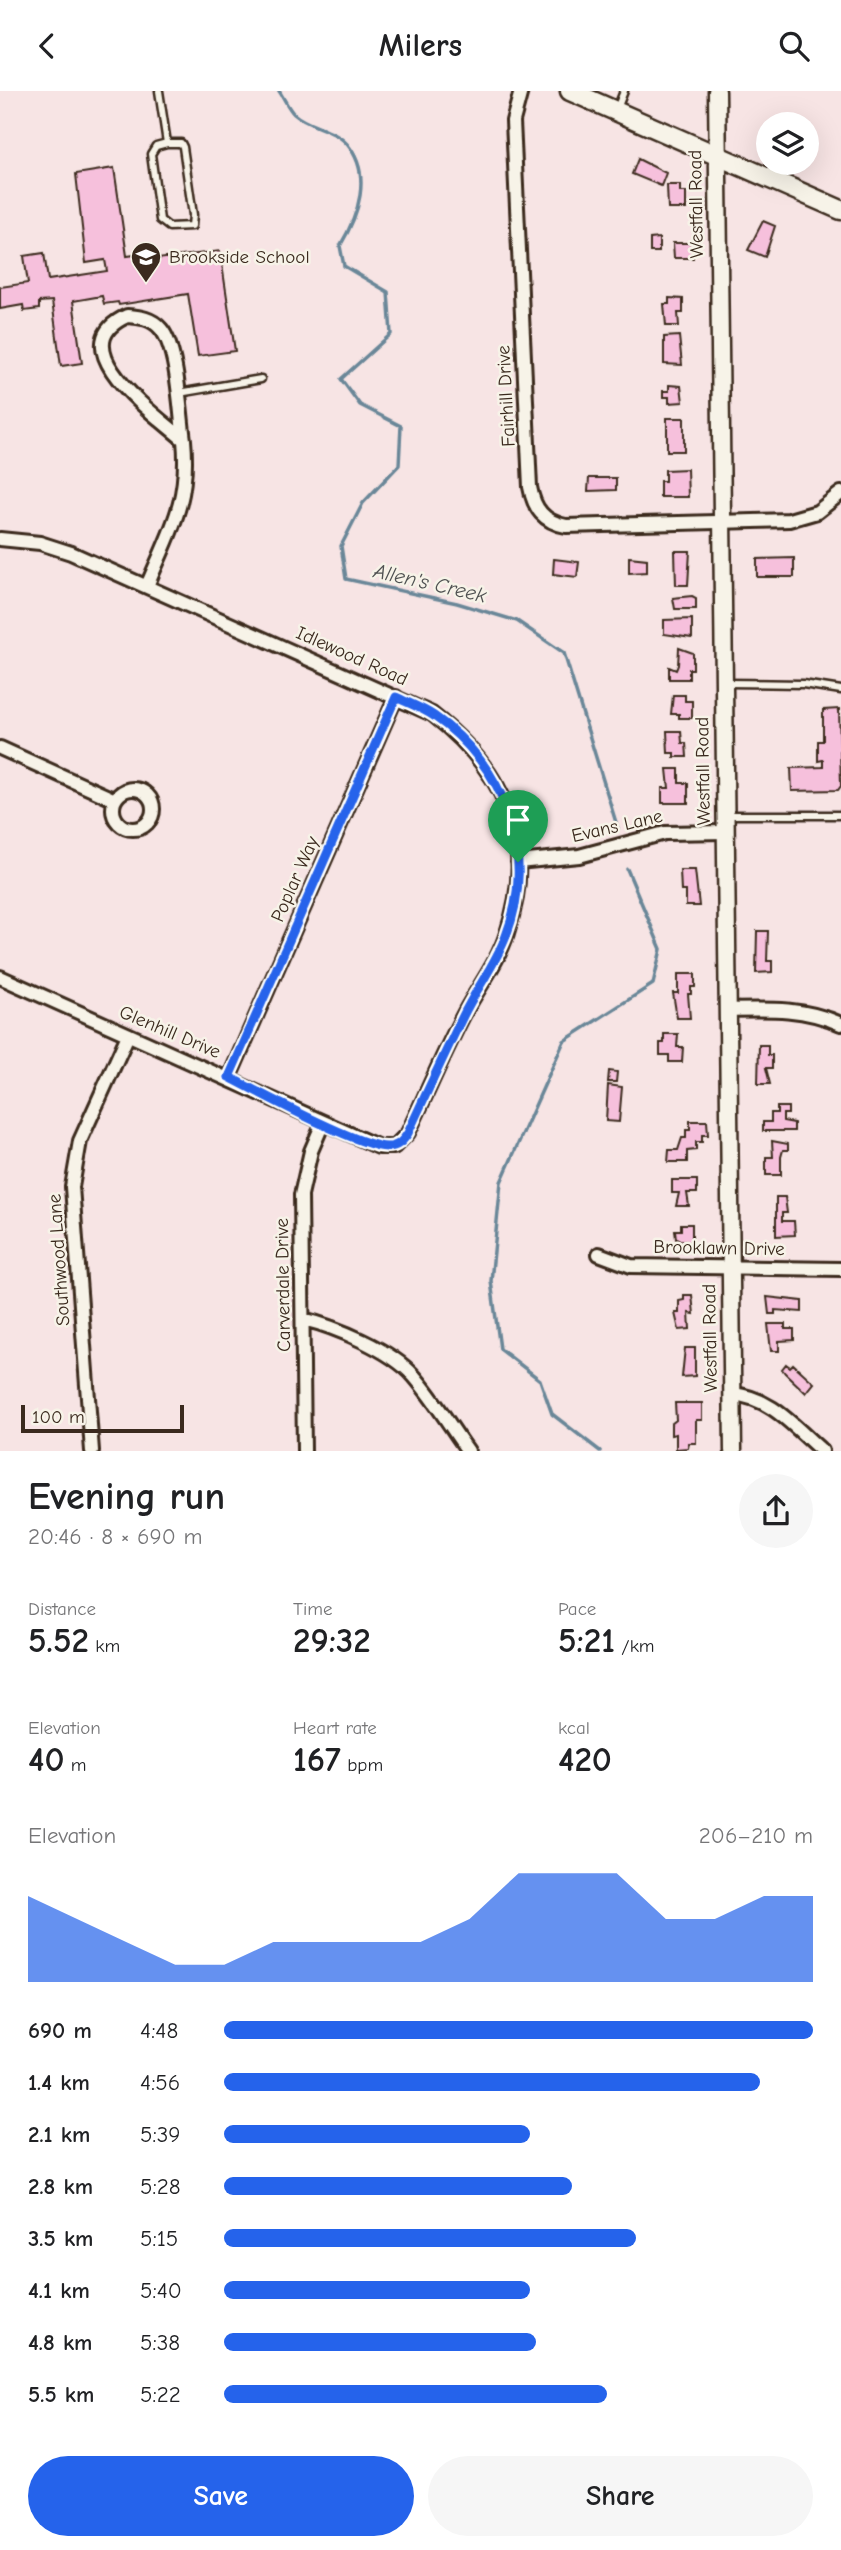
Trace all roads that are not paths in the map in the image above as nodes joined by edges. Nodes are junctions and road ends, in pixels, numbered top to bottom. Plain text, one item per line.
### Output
1 (159, 91) edge
2 (521, 91) edge
3 (570, 91) edge
4 (624, 91) edge
5 (717, 91) edge
6 (616, 111) junction
7 (167, 143) junction
8 (717, 155) junction
9 (841, 210) edge
10 (261, 379) dead end
11 (177, 393) junction
12 (184, 440) junction
13 (839, 500) edge
14 (722, 523) junction
15 (0, 539) edge
16 (147, 586) junction
17 (723, 683) junction
18 (841, 690) edge
19 (396, 697) junction
20 (0, 748) edge
21 (115, 800) dead end
22 (725, 815) junction
23 (841, 815) edge
24 (725, 832) junction
25 (518, 862) junction
26 (0, 978) edge
27 (727, 1010) junction
28 (841, 1024) edge
29 (128, 1035) junction
30 (229, 1077) junction
31 (323, 1123) junction
32 (402, 1142) joint
33 (599, 1254) dead end
34 (730, 1266) junction
35 (841, 1269) edge
36 (303, 1318) junction
37 (732, 1394) junction
38 (92, 1451) edge
39 (304, 1451) edge
40 (468, 1451) edge
41 (733, 1451) edge
42 (822, 1451) edge

1 - 7 lane
2 - 14 street, Fairhill Drive
3 - 6 main road
4 - 6 lane
5 - 8 street, Westfall Road
6 - 8 main road
7 - 7 lane
8 - 9 main road
8 - 14 street, Westfall Road
10 - 11 lane
11 - 12 street
11 - 12 street
12 - 16 street
13 - 14 street, Fairhill Drive
14 - 17 street, Westfall Road
15 - 16 street, Idlewood Road
16 - 19 street, Idlewood Road
17 - 18 lane
17 - 22 street, Westfall Road
19 - 25 street, Idlewood Road
19 - 30 street, Poplar Way
20 - 21 street
22 - 23 lane
22 - 24 street, Westfall Road
24 - 25 street, Evans Lane
24 - 27 street, Westfall Road
25 - 32 street, Idlewood Road
26 - 29 street, Glenhill Drive
27 - 28 street
27 - 34 street, Westfall Road
29 - 30 street, Glenhill Drive
29 - 38 street, Southwood Lane
30 - 31 street, Glenhill Drive
31 - 32 street, Glenhill Drive
31 - 36 street, Carverdale Drive
33 - 34 street, Brooklawn Drive
34 - 35 street, Brooklawn Drive
34 - 37 street, Westfall Road
36 - 39 street, Carverdale Drive
36 - 40 street
37 - 41 street, Westfall Road
37 - 42 street

